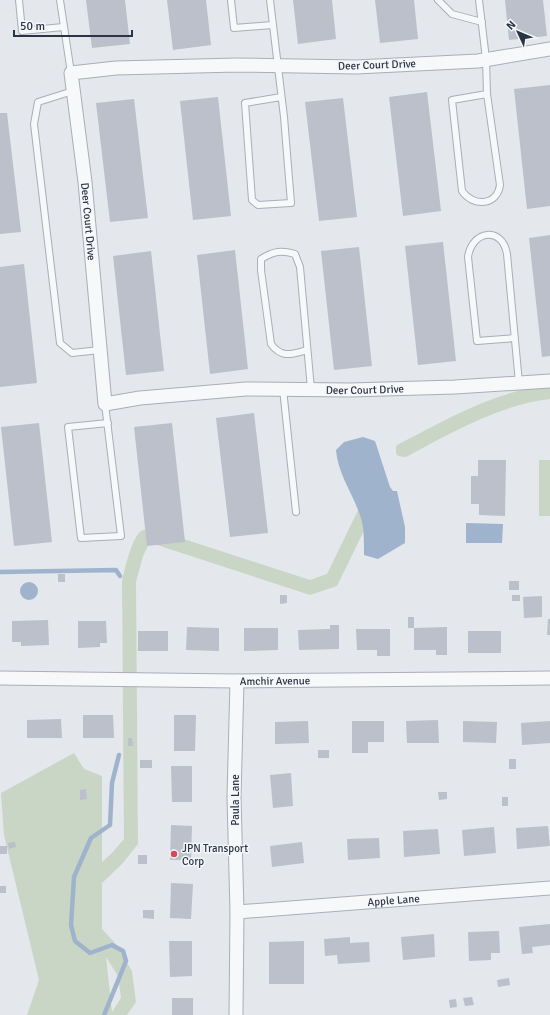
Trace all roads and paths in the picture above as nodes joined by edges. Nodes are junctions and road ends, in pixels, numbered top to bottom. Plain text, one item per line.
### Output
1 (19, 0) edge
2 (60, 0) edge
3 (231, 0) edge
4 (270, 0) edge
5 (438, 0) edge
6 (479, 0) edge
7 (482, 22) junction
8 (272, 25) junction
9 (63, 27) junction
10 (550, 49) edge
11 (486, 59) junction
12 (277, 66) junction
13 (71, 73) junction
14 (73, 91) junction
15 (487, 94) junction
16 (281, 97) junction
17 (515, 338) junction
18 (100, 350) junction
19 (307, 350) junction
20 (550, 381) edge
21 (519, 383) junction
22 (283, 389) junction
23 (310, 389) junction
24 (105, 404) junction
25 (108, 424) junction
26 (296, 512) dead end
27 (0, 678) edge
28 (550, 678) edge
29 (237, 681) junction
30 (550, 888) edge
31 (237, 912) junction
32 (236, 1015) edge

1 - 9 lane
2 - 9 lane
3 - 8 lane
4 - 8 lane
5 - 7 lane
6 - 7 lane
7 - 11 lane
8 - 12 lane
9 - 13 lane
10 - 11 street, Deer Court Drive
11 - 12 street, Deer Court Drive
11 - 15 lane
12 - 13 street, Deer Court Drive
12 - 16 lane
13 - 14 street, Deer Court Drive
14 - 18 street, Deer Court Drive
14 - 18 lane
15 - 15 lane
16 - 16 lane
17 - 17 lane
17 - 21 lane
18 - 24 street, Deer Court Drive
19 - 19 lane
19 - 23 lane
20 - 21 street, Deer Court Drive
21 - 23 street, Deer Court Drive
22 - 23 street, Deer Court Drive
22 - 24 street, Deer Court Drive
22 - 26 lane
24 - 25 lane
25 - 25 lane
27 - 29 street, Amchir Avenue
28 - 29 street, Amchir Avenue
29 - 31 street, Paula Lane
30 - 31 street, Apple Lane
31 - 32 street, Paula Lane

